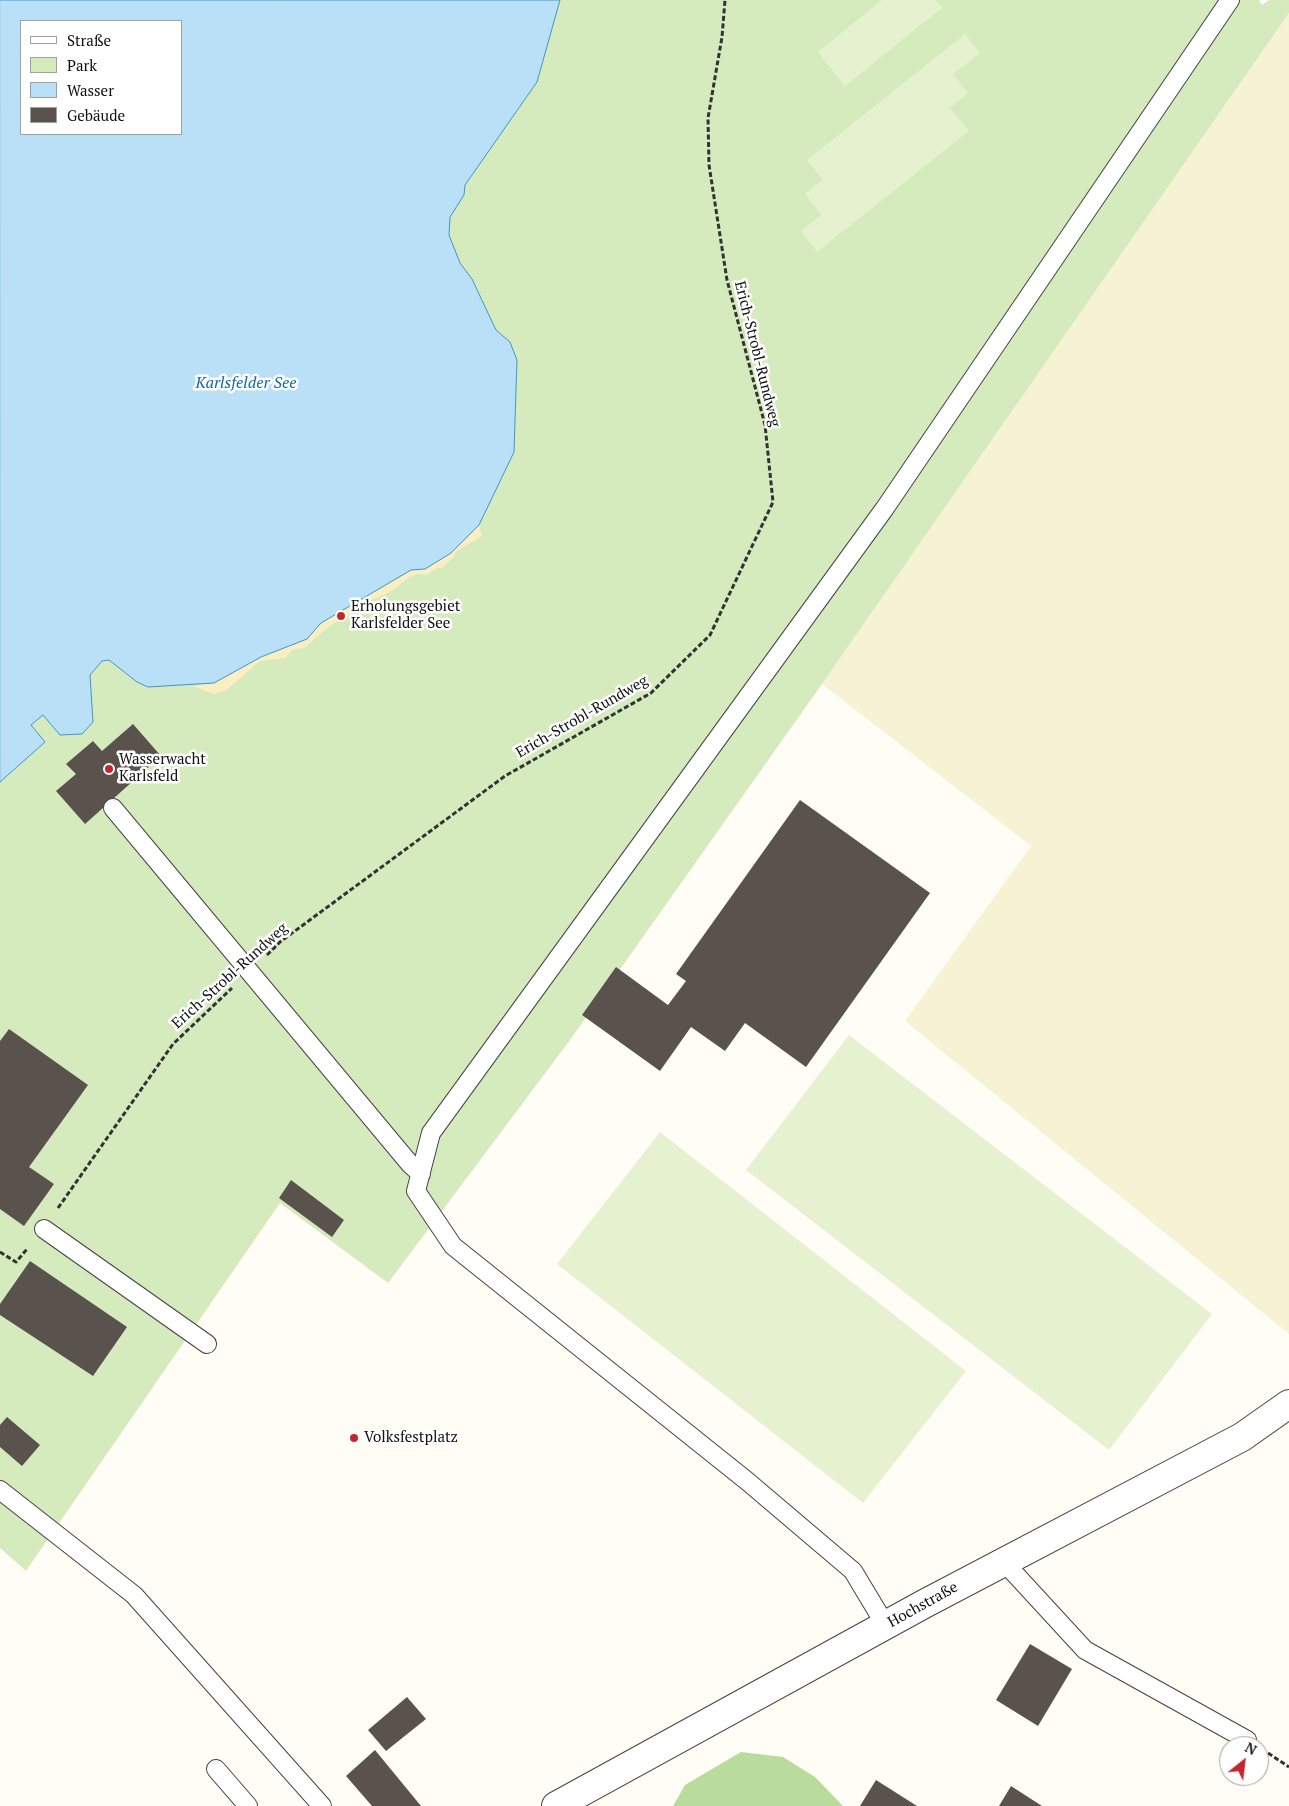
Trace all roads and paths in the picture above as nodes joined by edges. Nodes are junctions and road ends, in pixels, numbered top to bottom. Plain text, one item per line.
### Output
1 (725, 0) edge
2 (1230, 0) edge
3 (113, 808) dead end
4 (249, 972) junction
5 (420, 1174) junction
6 (44, 1228) junction
7 (0, 1252) edge
8 (207, 1344) dead end
9 (1289, 1404) edge
10 (0, 1490) edge
11 (1004, 1562) junction
12 (886, 1626) junction
13 (1241, 1736) edge
14 (1269, 1754) edge
15 (1289, 1767) edge
16 (216, 1769) dead end
17 (248, 1806) edge
18 (322, 1806) edge
19 (556, 1806) edge

1 - 4 path, Erich-Strobl-Rundweg
2 - 5 lane
3 - 4 lane
4 - 5 lane
4 - 6 path, Erich-Strobl-Rundweg
5 - 12 lane
6 - 7 path, Erich-Strobl-Rundweg
6 - 8 lane
9 - 11 street, Hochstraße
10 - 18 lane
11 - 12 street, Hochstraße
11 - 13 lane
12 - 19 street, Hochstraße
14 - 15 path
16 - 17 lane

